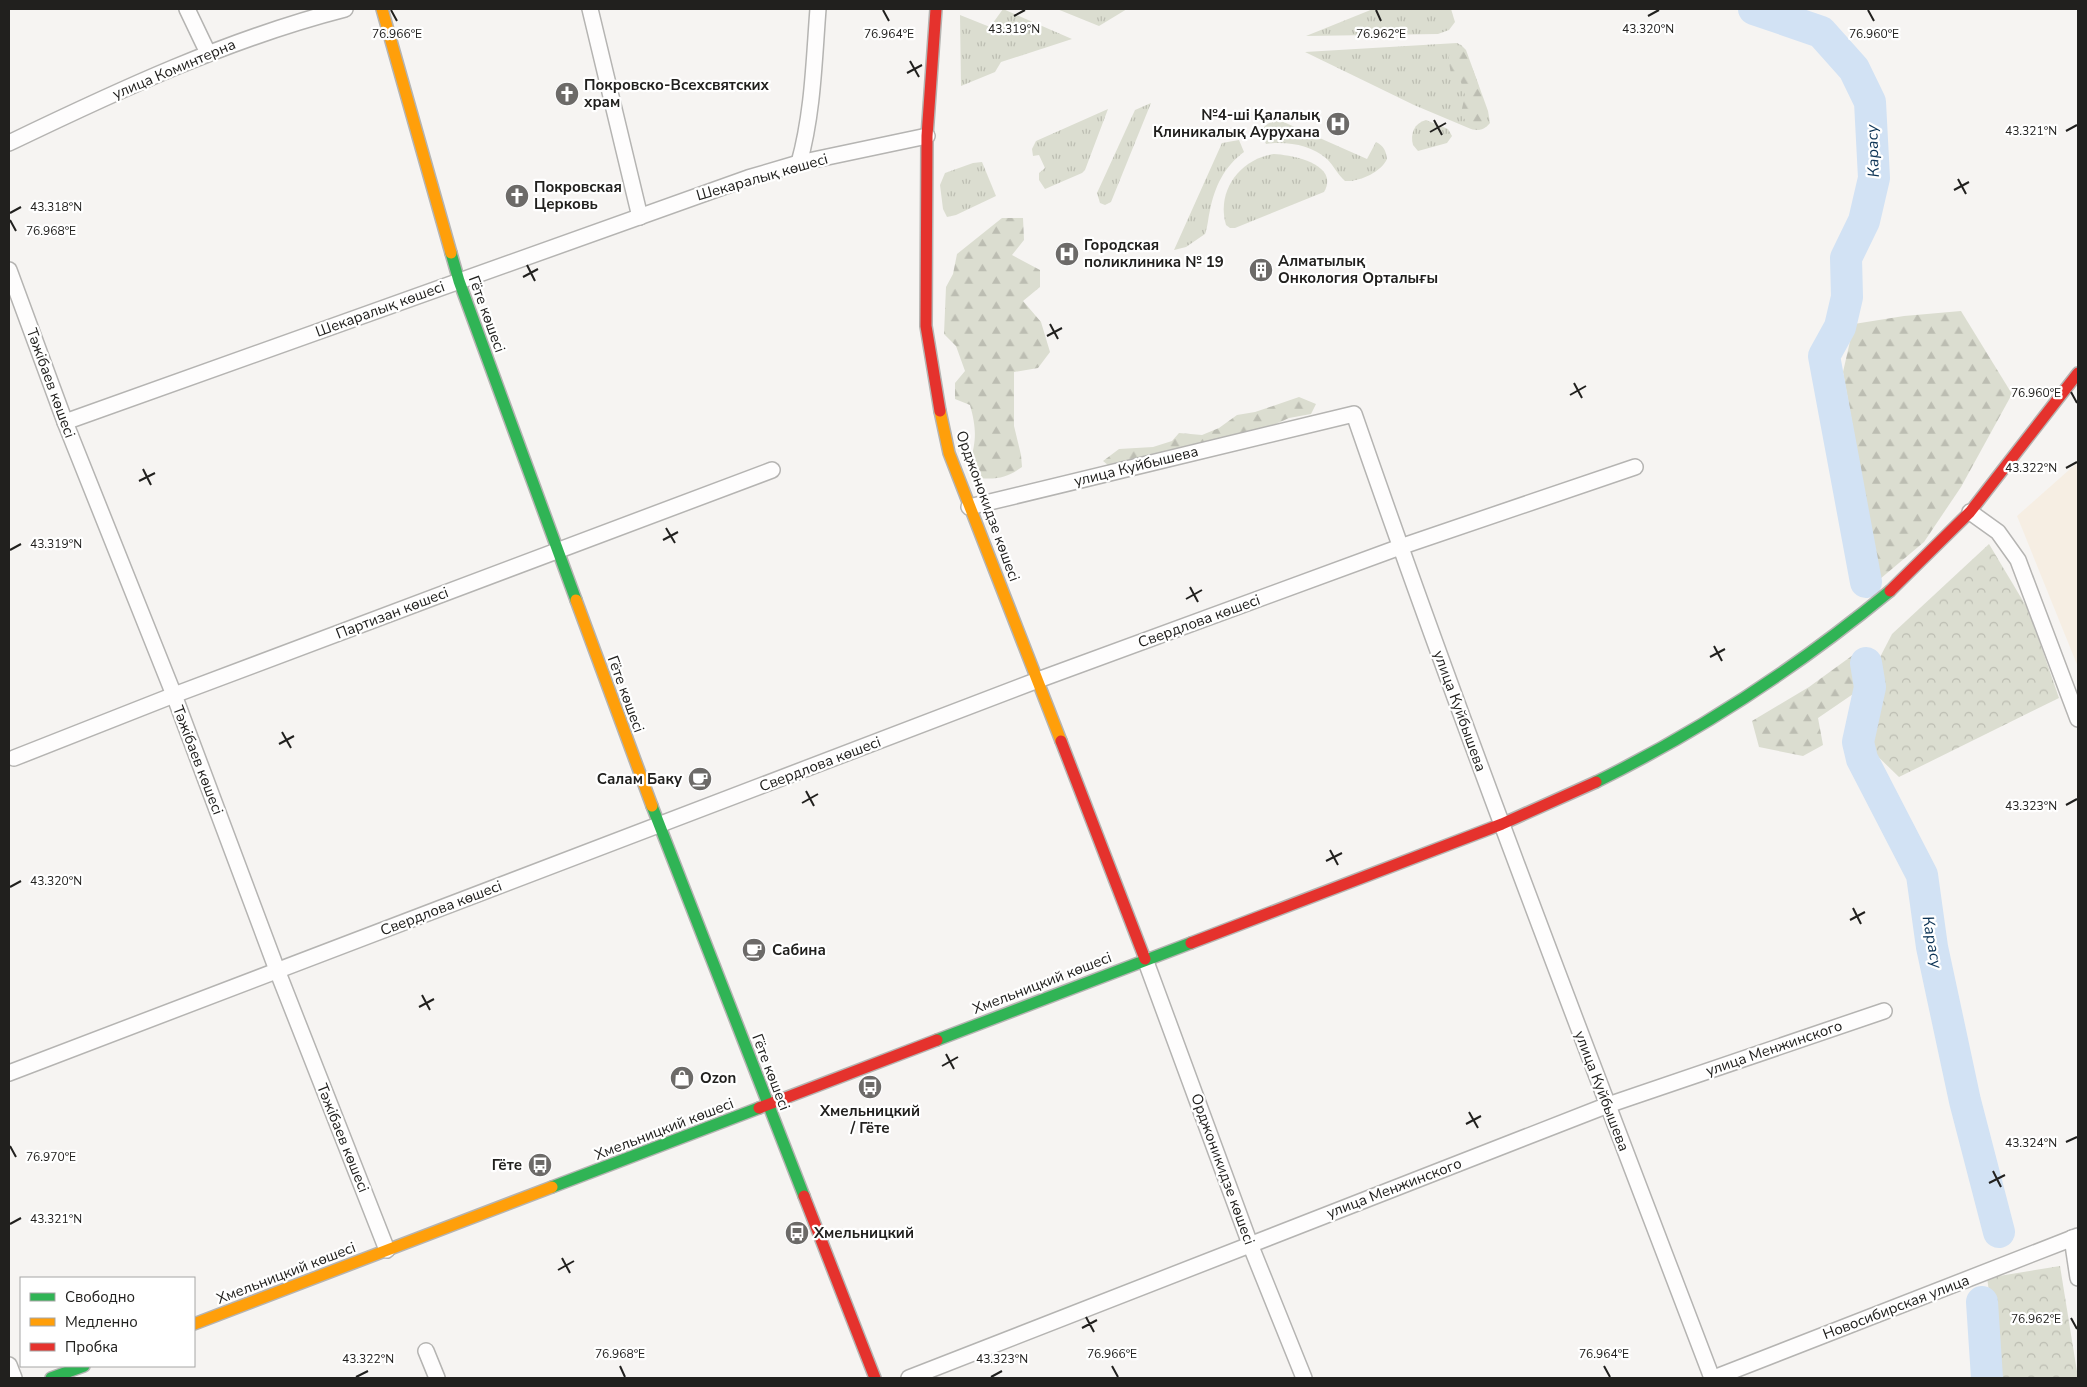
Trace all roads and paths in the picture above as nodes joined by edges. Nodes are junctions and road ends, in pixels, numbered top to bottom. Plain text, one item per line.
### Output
1 (187, 9) edge
2 (345, 9) edge
3 (382, 9) edge
4 (590, 9) edge
5 (818, 9) edge
6 (936, 9) edge
7 (208, 53) junction
8 (927, 136) junction
9 (9, 143) edge
10 (799, 163) junction
11 (640, 217) junction
12 (9, 270) edge
13 (459, 281) junction
14 (2077, 376) edge
15 (65, 422) junction
16 (1635, 467) dead end
17 (772, 470) dead end
18 (969, 507) junction
19 (1970, 512) junction
20 (1400, 546) junction
21 (557, 551) junction
22 (1038, 680) junction
23 (174, 695) junction
24 (2078, 719) edge
25 (14, 758) dead end
26 (1502, 824) junction
27 (659, 825) junction
28 (1145, 960) junction
29 (277, 970) junction
30 (1884, 1011) dead end
31 (9, 1072) edge
32 (767, 1105) junction
33 (1608, 1105) junction
34 (2075, 1237) edge
35 (1250, 1244) junction
36 (388, 1250) junction
37 (2078, 1278) edge
38 (195, 1324) edge
39 (426, 1351) dead end
40 (9, 1365) edge
41 (81, 1367) edge
42 (14, 1378) edge
43 (51, 1378) edge
44 (436, 1378) edge
45 (876, 1378) edge
46 (909, 1378) edge
47 (1304, 1378) edge
48 (1713, 1378) edge

1 - 7 street
2 - 7 street, улица Коминтерна
3 - 13 main road, Гёте көшесі
4 - 11 street
5 - 10 street
6 - 8 main road, Орджонокидзе көшесі
7 - 9 street, улица Коминтерна
8 - 10 street, Шекаралық көшесі
8 - 18 main road, Орджонокидзе көшесі
10 - 11 street, Шекаралық көшесі
11 - 13 street, Шекаралық көшесі
12 - 15 street, Тәжібаев көшесі
13 - 15 street, Шекаралық көшесі
13 - 21 main road, Гёте көшесі
14 - 19 main road, Хмельницкий көшесі
15 - 23 street, Тәжібаев көшесі
16 - 20 street, Свердлова көшесі
17 - 21 street, Партизан көшесі
18 - 20 street, улица Куйбышева
18 - 22 main road, Орджонокидзе көшесі
19 - 24 street
19 - 26 main road, Хмельницкий көшесі
20 - 22 street, Свердлова көшесі
20 - 26 street, улица Куйбышева
21 - 23 street, Партизан көшесі
21 - 27 main road, Гёте көшесі
22 - 27 street, Свердлова көшесі
22 - 28 main road, Орджонокидзе көшесі
23 - 25 street, Партизан көшесі
23 - 29 street, Тәжібаев көшесі
26 - 28 main road, Хмельницкий көшесі
26 - 33 street, улица Куйбышева
27 - 29 street, Свердлова көшесі
27 - 32 main road, Гёте көшесі
28 - 32 main road, Хмельницкий көшесі
28 - 35 street, Орджоникидзе көшесі
29 - 31 street, Свердлова көшесі
29 - 36 street, Тәжібаев көшесі
30 - 33 street, улица Менжинского
32 - 36 main road, Хмельницкий көшесі
32 - 45 main road, Гёте көшесі
33 - 35 street, улица Менжинского
33 - 48 street, улица Куйбышева
34 - 37 street
34 - 48 street, Новосибирская улица
35 - 46 street, улица Менжинского
35 - 47 street, Орджоникидзе көшесі
36 - 38 main road, Хмельницкий көшесі
39 - 44 street
40 - 42 street
41 - 43 main road

